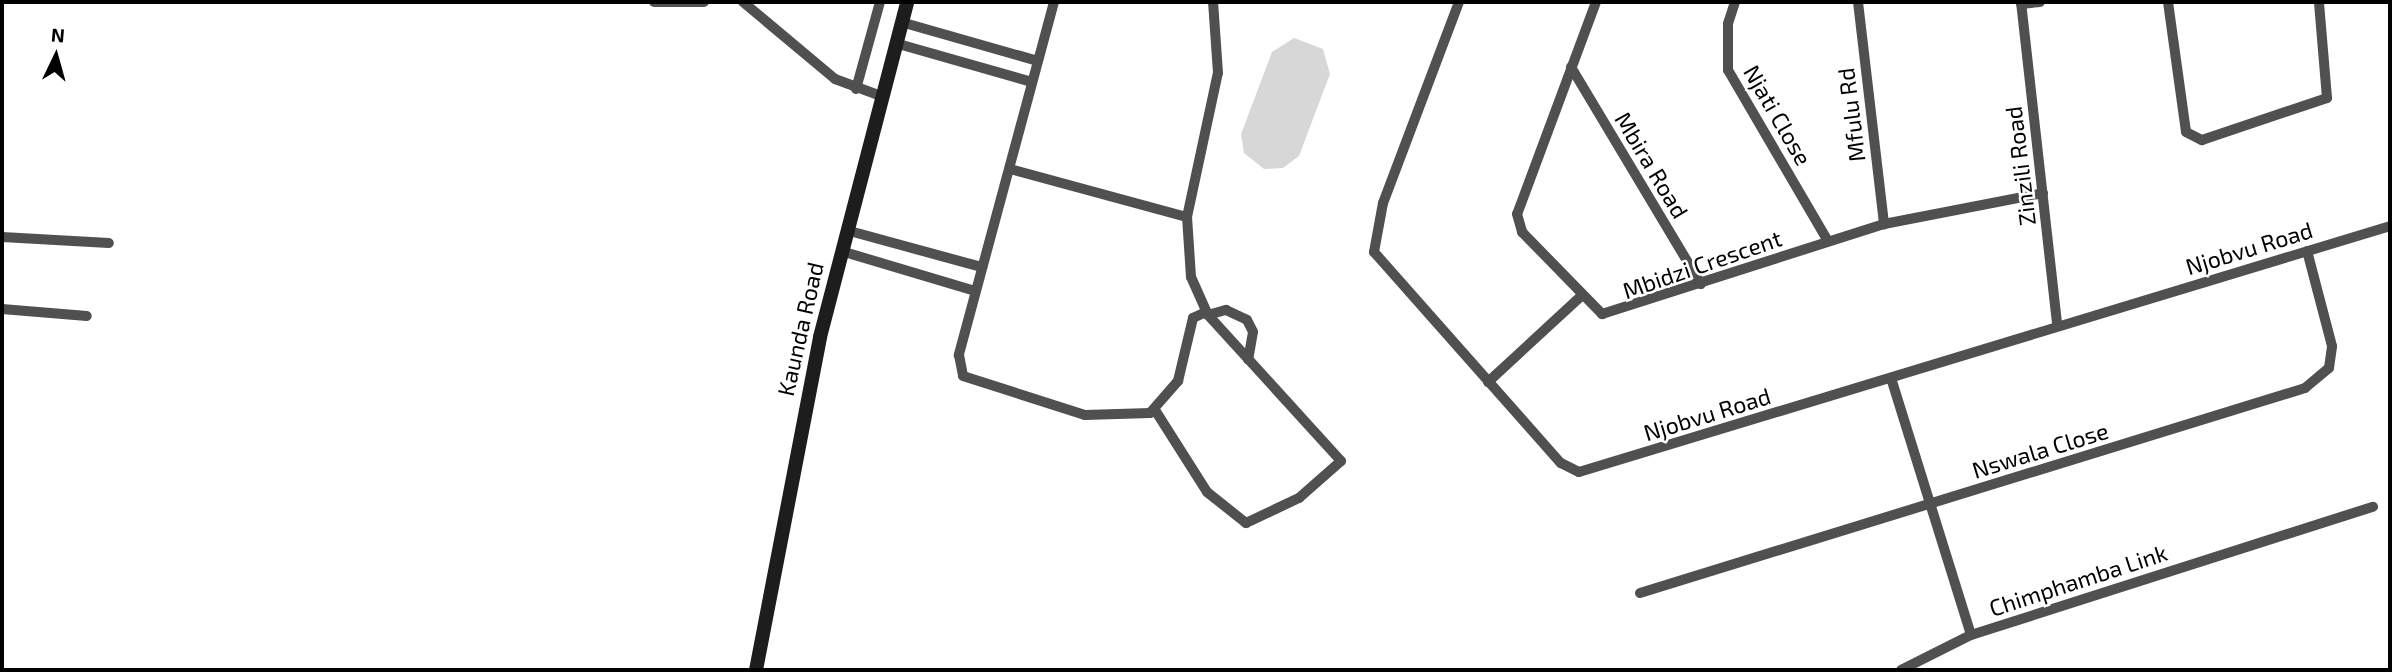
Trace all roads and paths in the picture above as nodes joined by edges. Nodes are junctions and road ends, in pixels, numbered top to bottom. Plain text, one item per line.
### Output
1 (654, 2) edge
2 (704, 2) edge
3 (743, 2) edge
4 (880, 2) edge
5 (907, 2) edge
6 (1054, 2) edge
7 (1213, 2) edge
8 (1460, 2) edge
9 (1596, 2) edge
10 (1735, 2) edge
11 (1858, 2) edge
12 (2039, 2) edge
13 (2168, 2) edge
14 (2319, 2) edge
15 (2021, 3) edge
16 (901, 22) junction
17 (895, 43) junction
18 (1038, 61) junction
19 (1570, 66) junction
20 (1032, 82) junction
21 (856, 89) junction
22 (881, 96) junction
23 (1010, 169) junction
24 (2043, 192) junction
25 (1187, 217) junction
26 (1884, 224) junction
27 (2390, 226) edge
28 (846, 230) junction
29 (2, 237) edge
30 (1828, 241) junction
31 (109, 243) dead end
32 (841, 251) junction
33 (2307, 251) junction
34 (981, 267) junction
35 (1701, 284) junction
36 (975, 291) junction
37 (1580, 297) junction
38 (2, 309) edge
39 (1207, 314) junction
40 (87, 316) dead end
41 (2056, 325) junction
42 (1248, 360) junction
43 (1891, 378) junction
44 (1488, 382) junction
45 (1155, 410) junction
46 (1930, 504) junction
47 (2373, 507) dead end
48 (1640, 593) dead end
49 (1970, 635) junction
50 (756, 670) edge
51 (1901, 670) edge

1 - 2 street
3 - 21 street
4 - 21 street
5 - 16 main road, Kaunda Road
6 - 18 street
7 - 25 street
8 - 44 street, Njobvu Road
9 - 19 street, Mbidzi Crescent
10 - 30 street, Njati Close
11 - 26 street, Mfulu Rd
12 - 15 street
13 - 14 street
15 - 24 street, Zinzili Road
16 - 17 main road, Kaunda Road
16 - 18 street
17 - 20 street
17 - 22 main road, Kaunda Road
18 - 20 street
19 - 35 street, Mbira Road
19 - 37 street, Mbidzi Crescent
20 - 23 street
21 - 22 street
22 - 28 main road, Kaunda Road
23 - 25 street
23 - 34 street
24 - 26 street, Mbidzi Crescent
24 - 41 street, Zinzili Road
25 - 39 street
26 - 30 street, Mbidzi Crescent
27 - 33 street, Njobvu Road
28 - 32 main road, Kaunda Road
28 - 34 street
29 - 31 street
30 - 35 street, Mbidzi Crescent
32 - 36 street
32 - 50 main road, Kaunda Road
33 - 41 street, Njobvu Road
33 - 46 street, Nswala Close
34 - 36 street
35 - 37 street, Mbidzi Crescent
36 - 45 street
37 - 44 street
38 - 40 street
39 - 42 street
39 - 42 street
39 - 45 street
41 - 43 street, Njobvu Road
42 - 45 street
43 - 44 street, Njobvu Road
43 - 46 street, Chimphamba Link
46 - 48 street, Nswala Close
46 - 49 street, Chimphamba Link
47 - 49 street, Chimphamba Link
49 - 51 street

